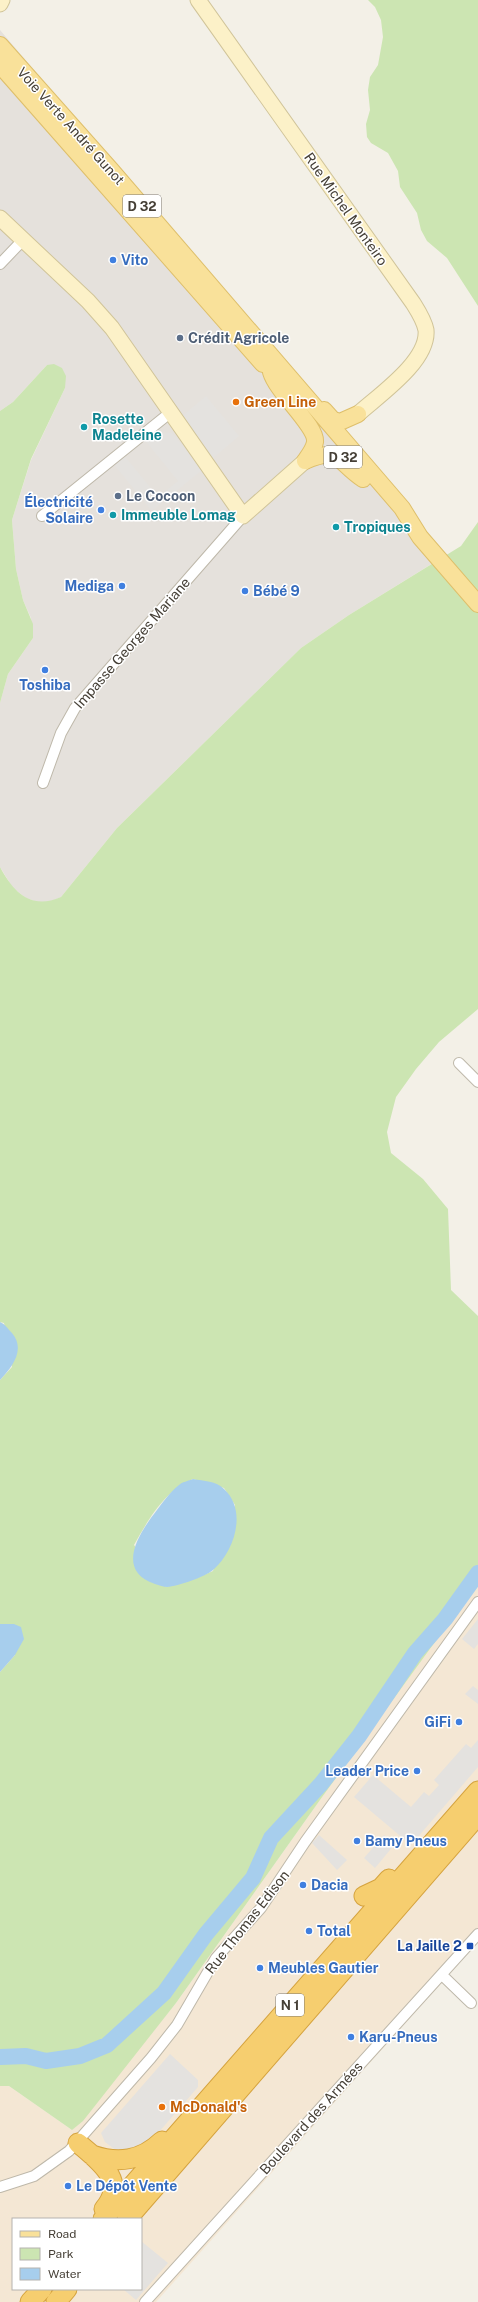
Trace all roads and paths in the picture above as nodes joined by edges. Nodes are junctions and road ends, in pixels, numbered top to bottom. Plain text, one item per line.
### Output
1 (2, 0) edge
2 (198, 0) edge
3 (0, 4) edge
4 (0, 45) edge
5 (0, 65) edge
6 (0, 218) edge
7 (23, 240) junction
8 (0, 264) edge
9 (276, 370) junction
10 (170, 412) junction
11 (358, 414) junction
12 (305, 461) junction
13 (365, 474) junction
14 (42, 516) dead end
15 (243, 516) junction
16 (478, 604) edge
17 (43, 783) dead end
18 (459, 1063) dead end
19 (478, 1082) edge
20 (478, 1602) edge
21 (474, 1804) edge
22 (437, 1861) junction
23 (364, 1896) dead end
24 (396, 1928) dead end
25 (478, 1934) edge
26 (313, 1958) dead end
27 (358, 1972) dead end
28 (442, 1975) junction
29 (471, 2003) dead end
30 (258, 2054) junction
31 (228, 2076) junction
32 (78, 2143) junction
33 (92, 2155) junction
34 (0, 2188) edge
35 (96, 2218) edge
36 (104, 2218) edge
37 (128, 2218) edge
38 (34, 2290) edge
39 (41, 2290) edge
40 (66, 2290) edge
41 (25, 2302) edge
42 (30, 2302) edge
43 (56, 2302) edge
44 (145, 2302) edge

1 - 3 street
2 - 11 street, Rue Michel Monteiro
4 - 9 main road, Voie Verte André Gunot / D 32
5 - 9 main road, Voie Verte André Gunot / D 32
6 - 7 street
7 - 8 street
7 - 10 street
9 - 11 main road
9 - 12 main road
9 - 13 main road, Voie Verte André Gunot / D 32
10 - 14 street
10 - 15 street
11 - 13 main road
12 - 13 main road
12 - 15 street
13 - 16 main road, Voie Verte André Gunot / D 32
15 - 17 street, Impasse Georges Mariane
18 - 19 street
20 - 32 street, Rue Thomas Edison
21 - 22 highway, N 1
21 - 23 highway
21 - 30 highway, N 1
22 - 24 highway
22 - 30 highway, N 1
25 - 28 street, Boulevard des Armées
26 - 30 highway
27 - 30 highway
28 - 29 street
28 - 44 street, Boulevard des Armées
30 - 31 highway, N 1
30 - 37 highway, N 1
31 - 33 highway
31 - 36 highway, N 1
32 - 33 highway
32 - 34 street, Rue Thomas Edison
33 - 35 highway
38 - 41 highway
39 - 42 highway
40 - 43 highway

